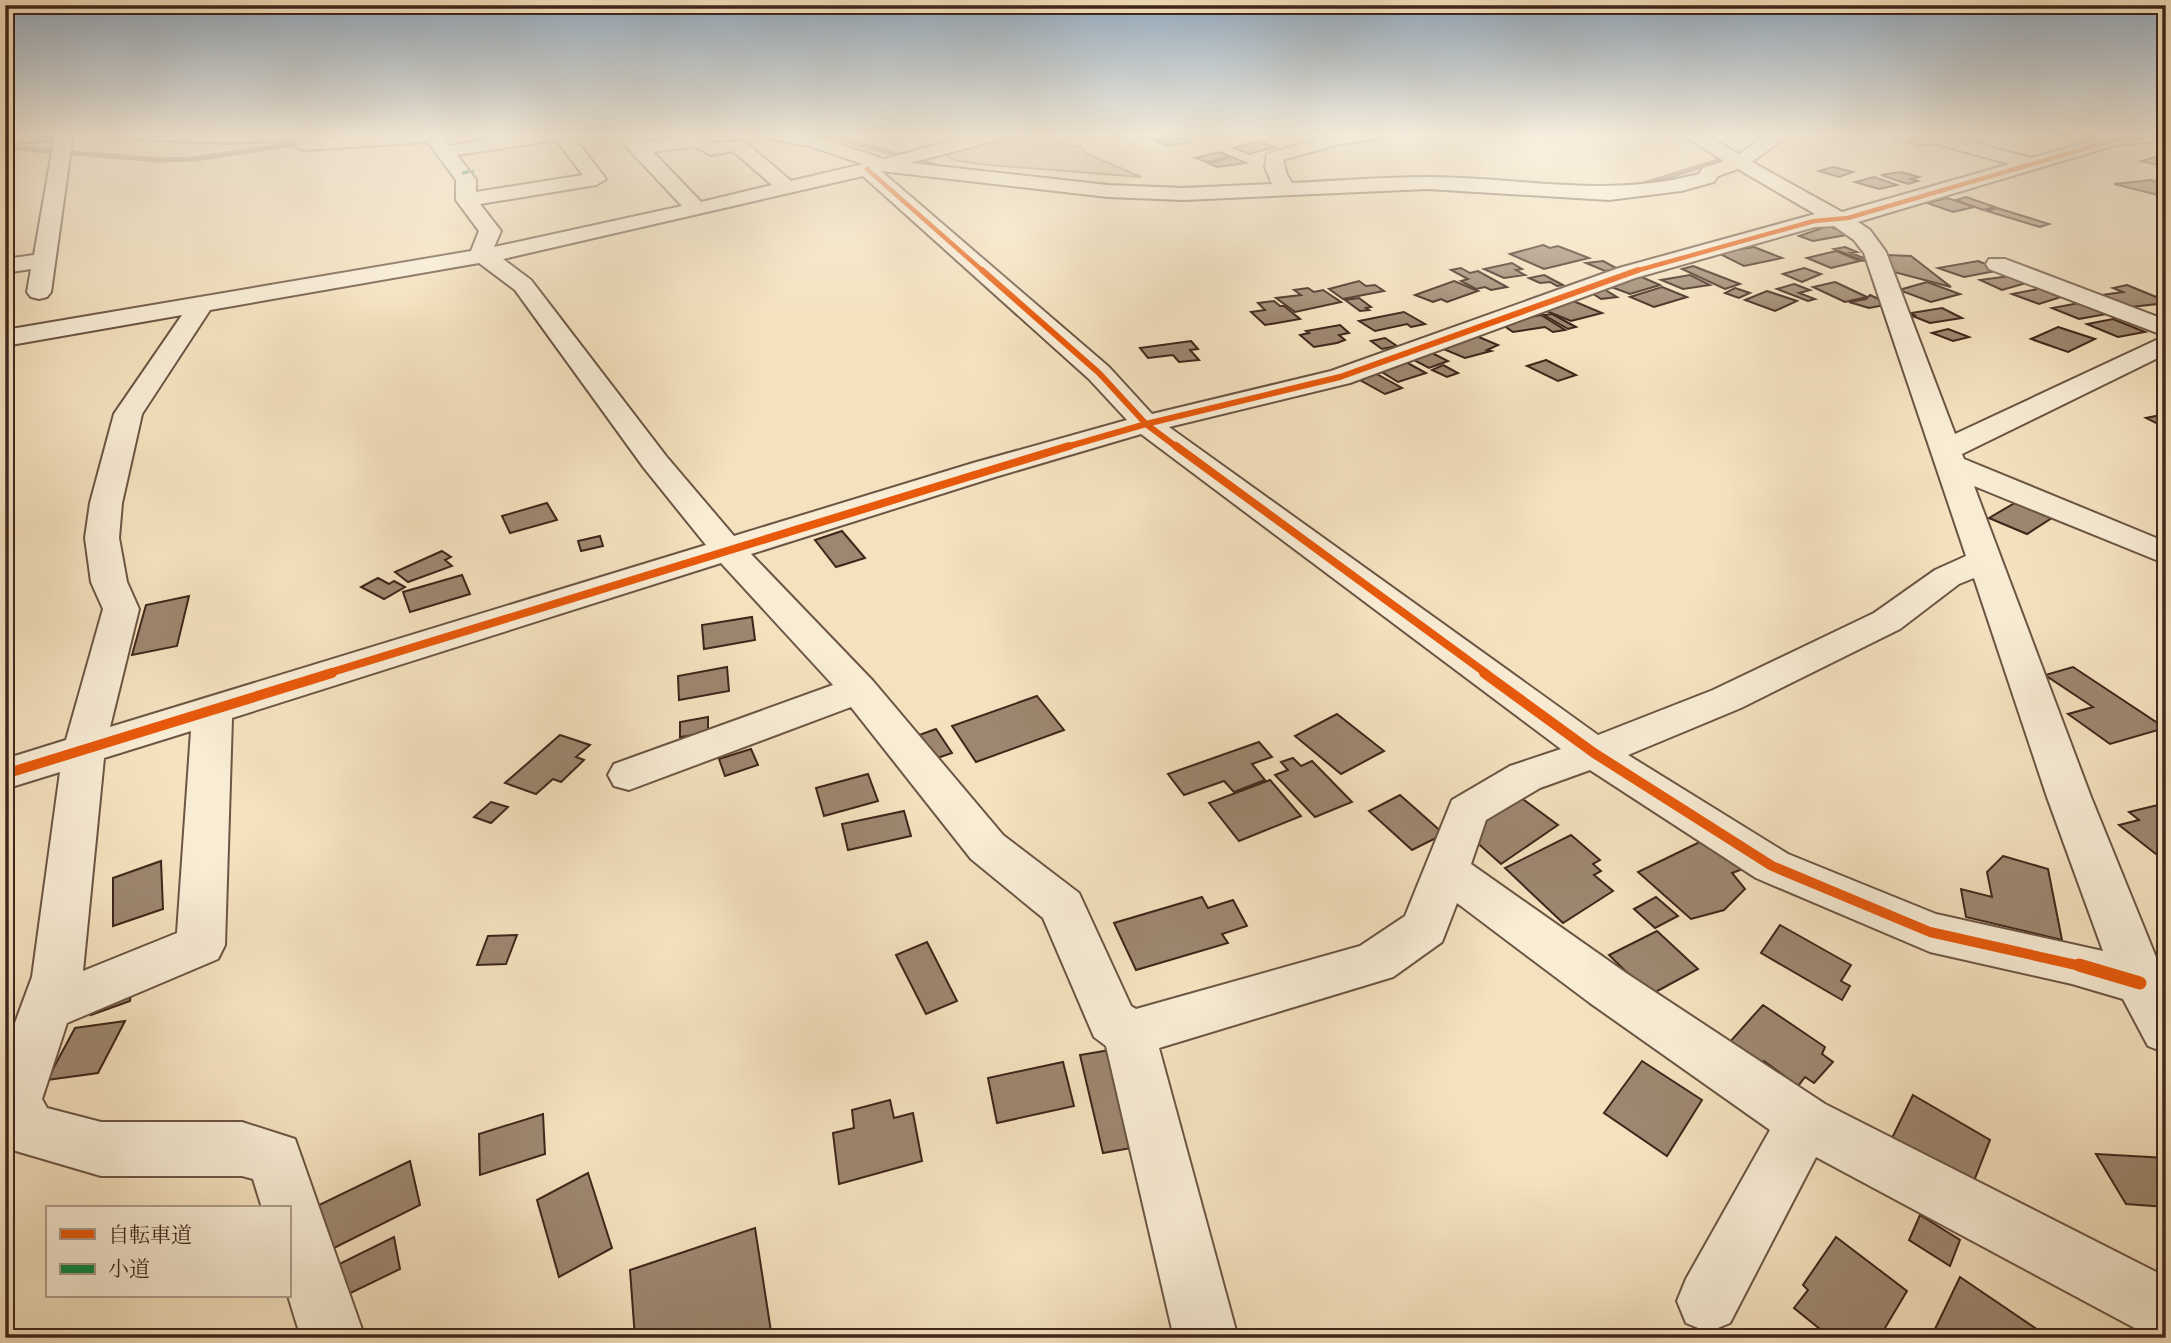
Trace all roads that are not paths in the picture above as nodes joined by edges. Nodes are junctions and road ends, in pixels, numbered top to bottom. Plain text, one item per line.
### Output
1 (54, 197) edge
2 (486, 197) edge
3 (685, 197) edge
4 (749, 197) edge
5 (931, 197) edge
6 (1803, 197) edge
7 (1917, 197) edge
8 (471, 199) joint
9 (697, 209) junction
10 (1839, 219) junction
11 (484, 256) junction
12 (44, 260) junction
13 (1997, 264) dead end
14 (5, 266) edge
15 (39, 292) dead end
16 (201, 305) junction
17 (5, 338) edge
18 (2165, 342) edge
19 (1146, 424) junction
20 (1948, 458) junction
21 (728, 550) junction
22 (2166, 554) edge
23 (1986, 560) junction
24 (859, 690) junction
25 (212, 710) junction
26 (84, 750) junction
27 (1594, 753) junction
28 (5, 774) edge
29 (629, 775) dead end
30 (1446, 870) junction
31 (2140, 983) junction
32 (46, 1009) junction
33 (2166, 1030) edge
34 (1129, 1034) junction
35 (1805, 1122) junction
36 (1709, 1301) dead end
37 (2166, 1311) edge
38 (333, 1338) edge
39 (1206, 1338) edge

1 - 12 street
2 - 8 street
3 - 9 street
4 - 9 street
5 - 19 street
6 - 10 street
7 - 10 street
8 - 11 street
9 - 11 street
10 - 19 street
10 - 20 street
11 - 16 street
11 - 21 street
12 - 14 street
12 - 15 street
13 - 18 street
16 - 17 street
16 - 26 street
18 - 20 street
19 - 21 street
19 - 27 street
20 - 22 street
20 - 23 street
21 - 24 street
21 - 25 street
23 - 27 street
23 - 31 street
24 - 29 street
24 - 34 street
25 - 26 street
25 - 32 street
26 - 28 street
26 - 32 street
27 - 30 street
27 - 31 street
30 - 34 street
30 - 35 street
31 - 33 street
32 - 38 street
34 - 39 street
35 - 36 street
35 - 37 street

